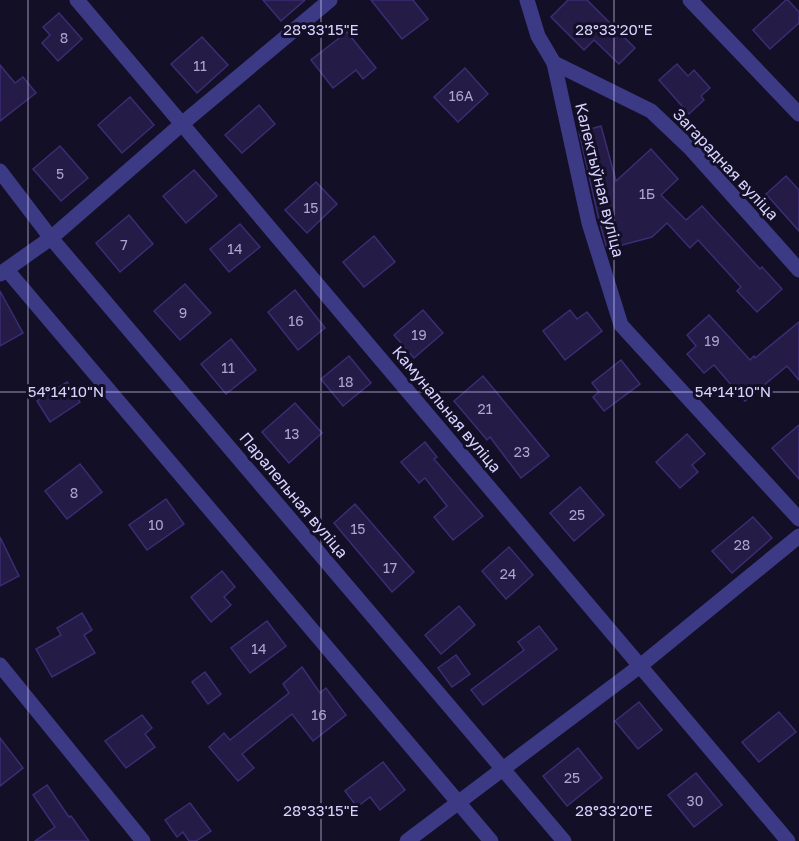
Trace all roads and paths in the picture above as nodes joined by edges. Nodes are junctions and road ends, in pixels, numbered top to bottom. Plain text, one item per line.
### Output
1 (77, 0) edge
2 (330, 0) edge
3 (527, 0) edge
4 (690, 0) edge
5 (554, 63) junction
6 (799, 114) edge
7 (183, 123) junction
8 (0, 171) edge
9 (51, 238) junction
10 (799, 270) edge
11 (3, 272) edge
12 (799, 519) edge
13 (799, 537) edge
14 (0, 665) edge
15 (640, 666) junction
16 (503, 768) junction
17 (458, 801) junction
18 (143, 841) edge
19 (407, 841) edge
20 (491, 841) edge
21 (564, 841) edge
22 (788, 841) edge

1 - 7 street, Камунальная вуліца
2 - 7 street
3 - 5 street, Калектыўная вуліца
4 - 6 street
5 - 10 street, Загарадная вуліца
5 - 12 street, Калектыўная вуліца
7 - 9 street
7 - 15 street, Камунальная вуліца
8 - 9 street, Паралельная вуліца
9 - 11 street
9 - 16 street, Паралельная вуліца
11 - 17 street
13 - 15 street
14 - 18 street
15 - 16 street
15 - 22 street, Камунальная вуліца
16 - 17 street
16 - 21 street, Паралельная вуліца
17 - 19 street
17 - 20 street

